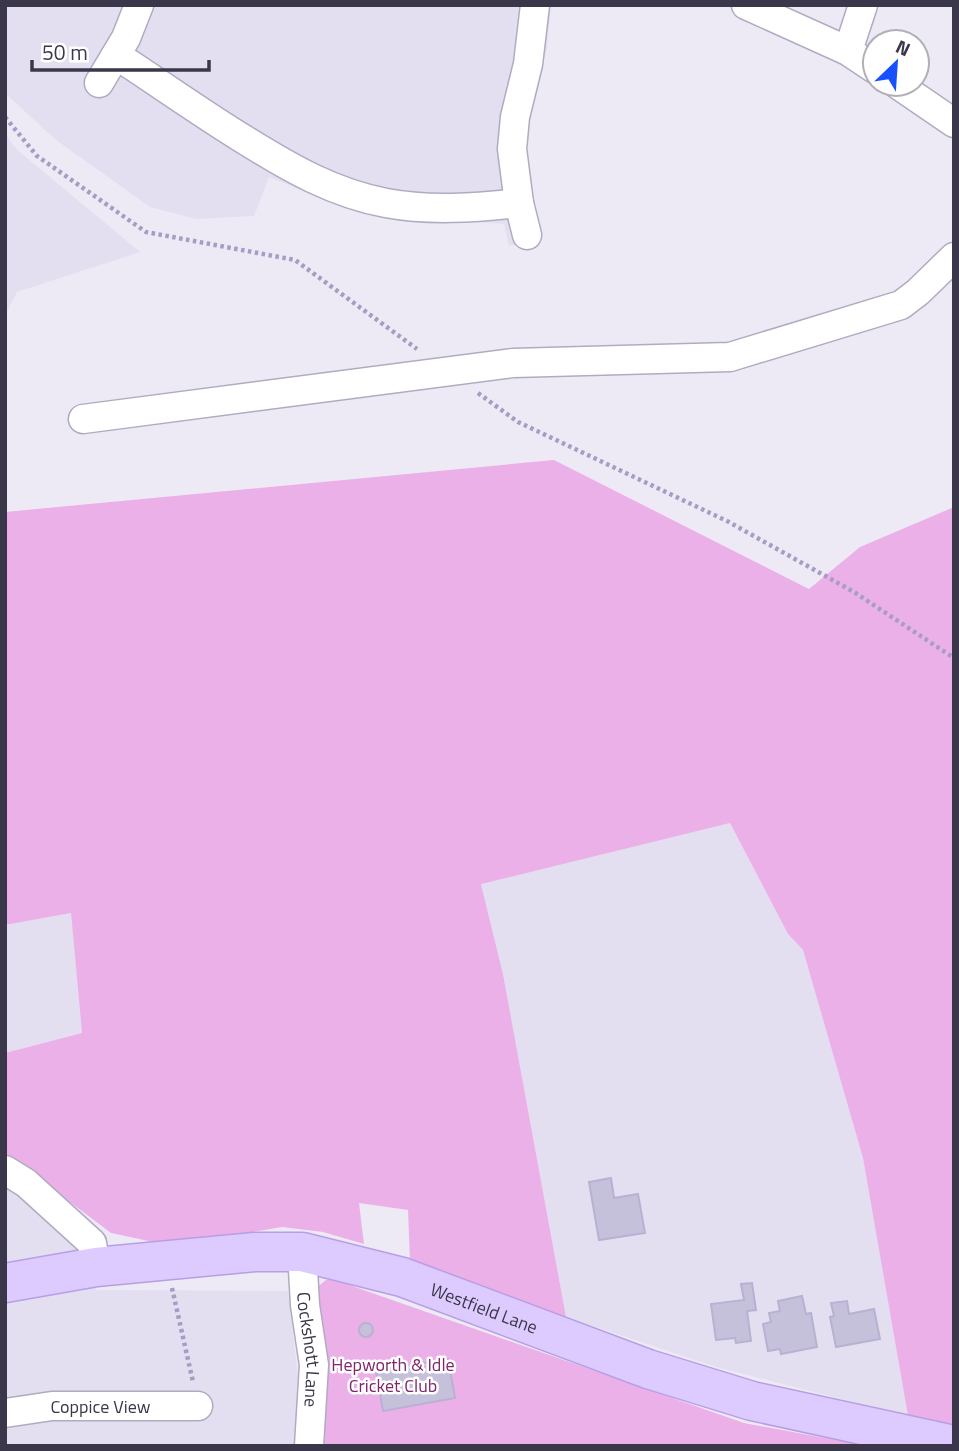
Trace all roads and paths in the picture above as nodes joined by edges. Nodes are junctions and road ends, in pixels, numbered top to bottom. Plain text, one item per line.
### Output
1 (139, 5) edge
2 (535, 5) edge
3 (746, 5) edge
4 (863, 5) edge
5 (848, 51) junction
6 (116, 55) junction
7 (861, 60) edge
8 (99, 83) dead end
9 (917, 98) edge
10 (954, 123) edge
11 (519, 203) junction
12 (527, 235) dead end
13 (954, 257) edge
14 (83, 419) dead end
15 (5, 1170) edge
16 (302, 1252) junction
17 (166, 1260) junction
18 (96, 1267) junction
19 (5, 1283) edge
20 (198, 1406) joint
21 (5, 1413) edge
22 (946, 1444) edge
23 (309, 1446) edge

1 - 6 street
2 - 11 street
3 - 5 street
4 - 5 street
5 - 7 street
6 - 8 street
6 - 11 street
9 - 10 street
11 - 12 street
13 - 14 street
15 - 18 street
16 - 17 street, Westfield Lane
16 - 22 street, Westfield Lane
16 - 23 street, Cockshott Lane
17 - 18 street, Westfield Lane
17 - 20 path
18 - 19 street, Westfield Lane
20 - 21 street, Coppice View

